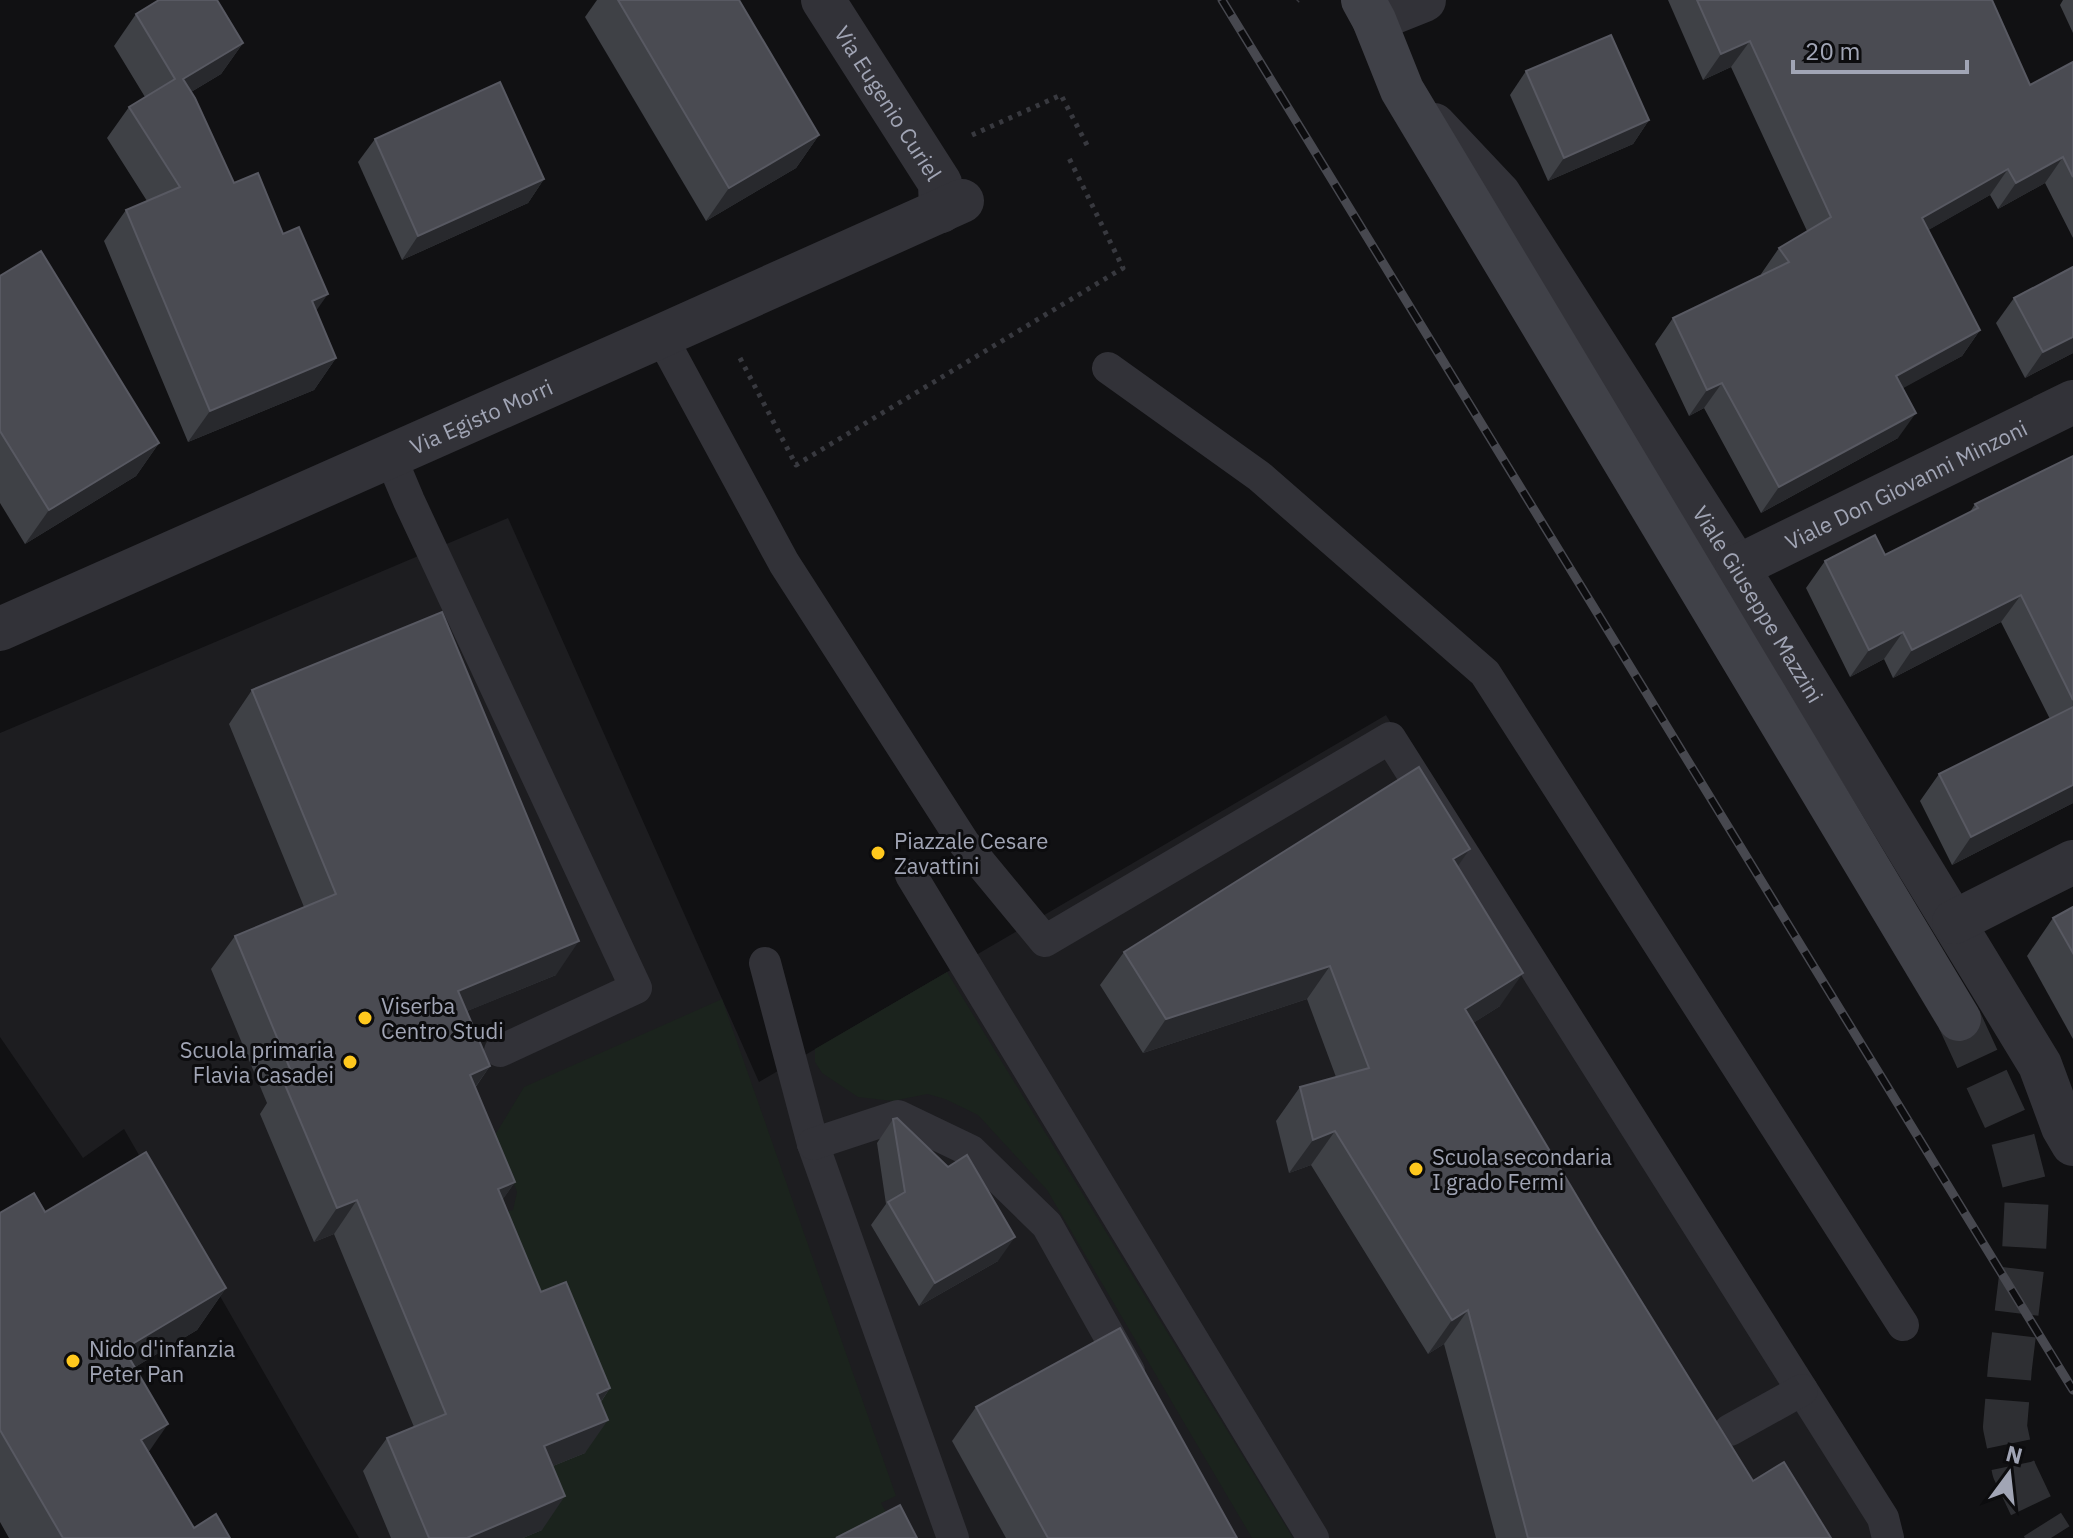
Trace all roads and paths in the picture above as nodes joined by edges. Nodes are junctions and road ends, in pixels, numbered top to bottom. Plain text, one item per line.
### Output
1 (823, 0) edge
2 (1424, 0) edge
3 (1368, 10) edge
4 (1402, 90) junction
5 (961, 140) dead end
6 (1088, 147) dead end
7 (1068, 156) dead end
8 (952, 206) joint
9 (661, 336) junction
10 (737, 354) dead end
11 (1108, 368) dead end
12 (2073, 402) edge
13 (390, 456) junction
14 (1737, 567) junction
15 (0, 629) edge
16 (2073, 862) edge
17 (911, 875) dead end
18 (1954, 922) junction
19 (765, 963) dead end
20 (1959, 1019) tunnel mouth
21 (500, 1051) dead end
22 (813, 1144) junction
23 (2073, 1144) edge
24 (1903, 1325) dead end
25 (1802, 1390) junction
26 (1146, 1402) edge
27 (1730, 1430) dead end
28 (953, 1538) edge
29 (1313, 1538) edge
30 (1888, 1538) edge

1 - 8 street, Via Eugenio Curiel
2 - 3 street
3 - 4 street, Viale Giuseppe Mazzini
4 - 14 street, Viale Giuseppe Mazzini
4 - 20 street, Viale Giuseppe Mazzini
5 - 6 path
7 - 10 path
8 - 9 street, Via Egisto Morri
9 - 13 street, Via Egisto Morri
9 - 25 lane
11 - 24 lane
12 - 14 street, Viale Don Giovanni Minzoni
13 - 15 street, Via Egisto Morri
13 - 21 lane
14 - 18 street, Viale Giuseppe Mazzini
16 - 18 street
17 - 29 lane
18 - 23 street, Viale Giuseppe Mazzini
19 - 22 lane
22 - 26 lane
22 - 28 lane
25 - 27 lane
25 - 30 lane

